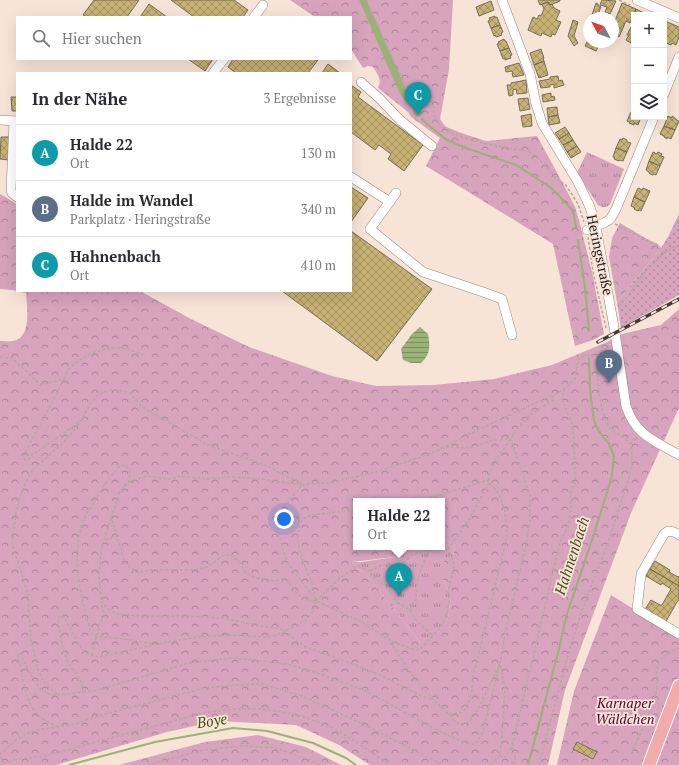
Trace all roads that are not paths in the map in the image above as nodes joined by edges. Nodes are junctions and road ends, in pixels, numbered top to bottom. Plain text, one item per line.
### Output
1 (502, 0) edge
2 (637, 0) edge
3 (263, 5) dead end
4 (255, 16) edge
5 (679, 18) edge
6 (679, 57) edge
7 (224, 60) edge
8 (218, 71) edge
9 (361, 82) dead end
10 (667, 87) edge
11 (0, 120) edge
12 (653, 120) edge
13 (15, 121) edge
14 (432, 146) dead end
15 (352, 178) edge
16 (396, 192) dead end
17 (16, 196) edge
18 (390, 202) junction
19 (596, 227) junction
20 (587, 230) road end
21 (512, 335) dead end
22 (679, 455) edge
23 (679, 535) edge
24 (679, 634) edge
25 (679, 686) edge
26 (649, 765) edge

1 - 19 street, Heringstraße
2 - 5 street
3 - 4 street
6 - 10 street
7 - 8 street
9 - 14 street
11 - 13 street
12 - 19 street
13 - 17 street
15 - 18 street
16 - 18 street
18 - 21 street
19 - 20 street
19 - 22 street, Heringstraße
23 - 24 street
25 - 26 main road

